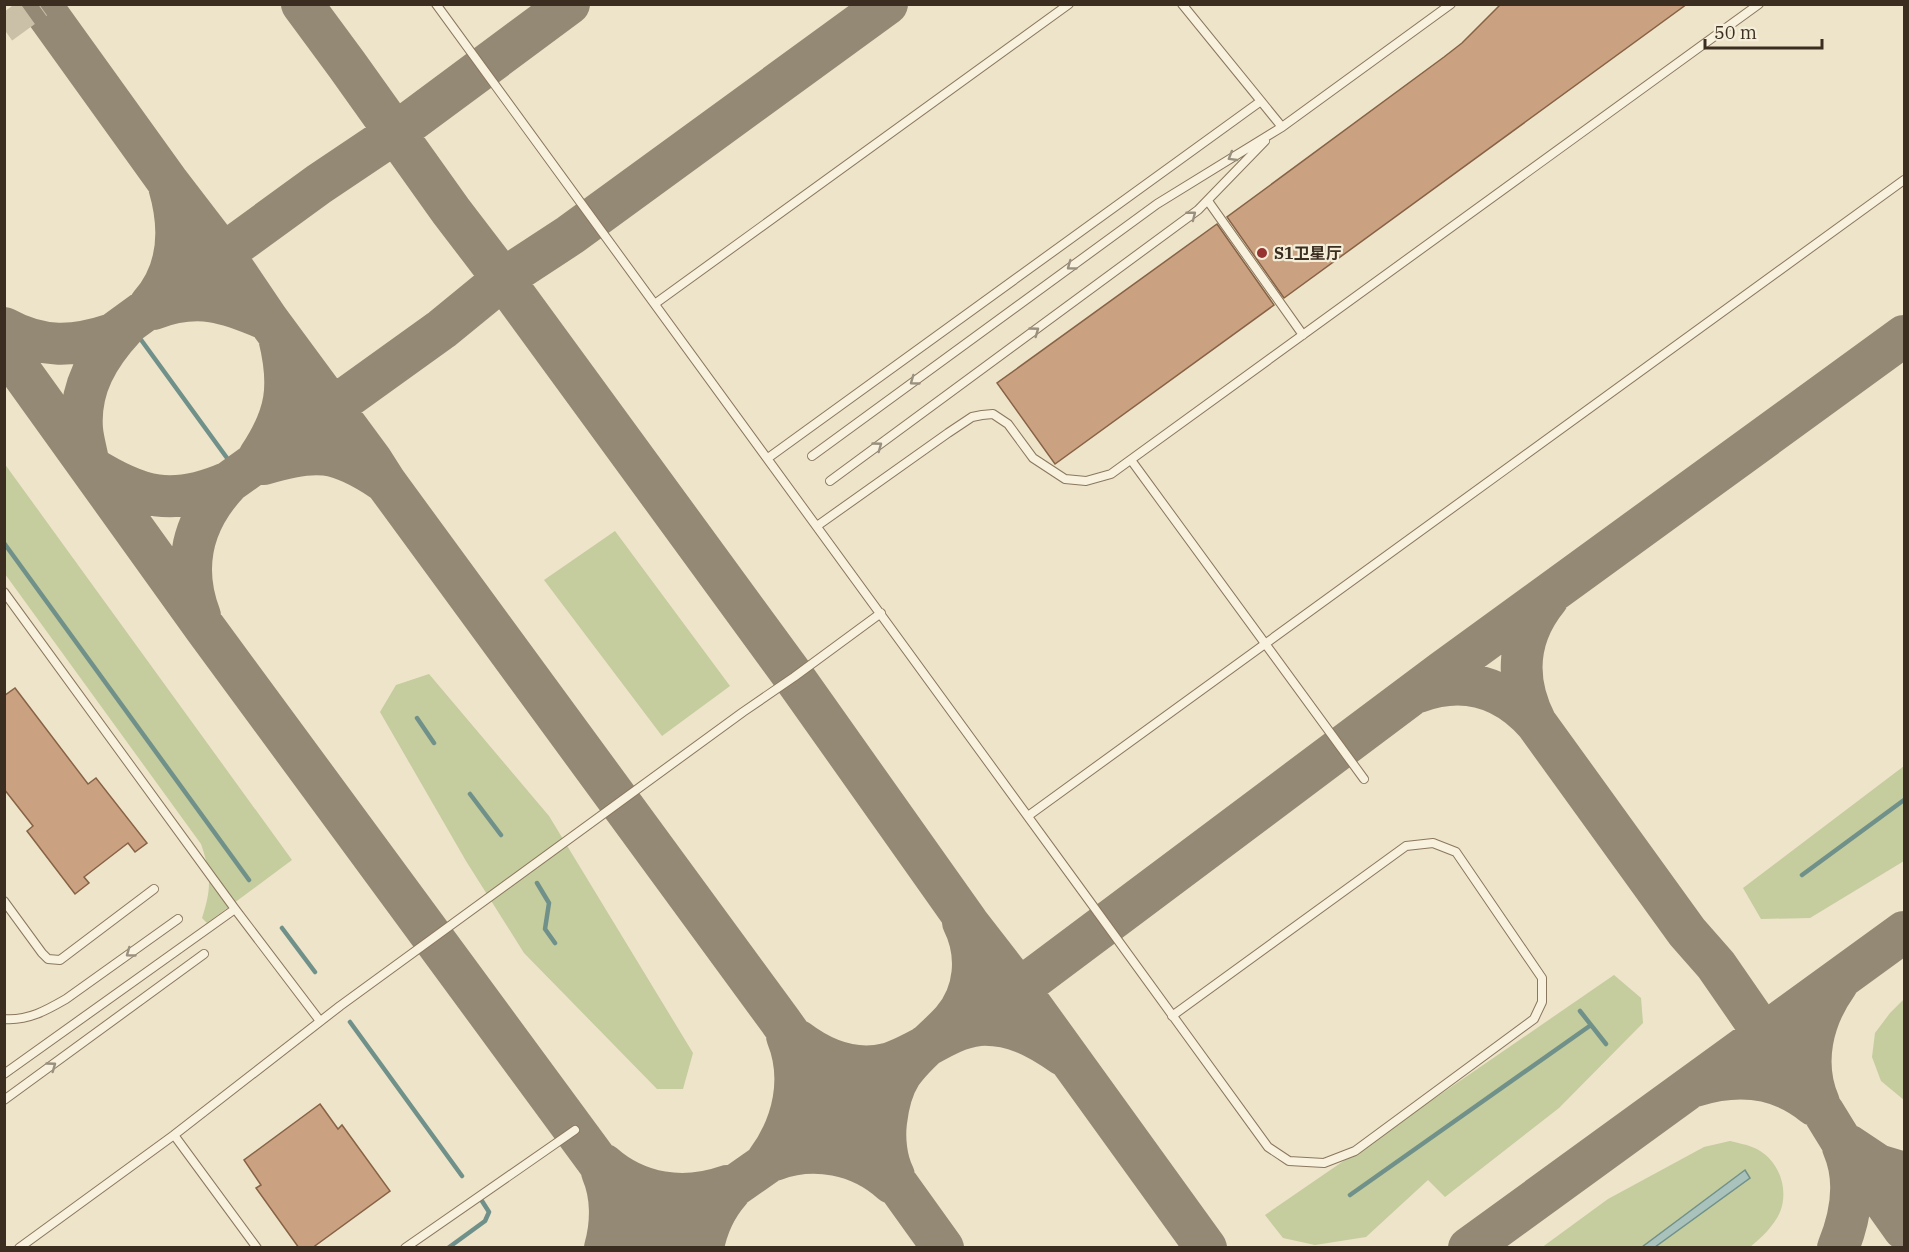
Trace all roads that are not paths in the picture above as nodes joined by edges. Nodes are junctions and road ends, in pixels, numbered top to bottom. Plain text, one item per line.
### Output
1 (436, 4) edge
2 (1069, 4) edge
3 (1182, 4) edge
4 (1451, 4) edge
5 (1759, 4) edge
6 (1261, 101) junction
7 (1282, 127) junction
8 (1905, 180) edge
9 (1208, 201) junction
10 (656, 303) junction
11 (1303, 335) junction
12 (812, 456) dead end
13 (768, 458) junction
14 (1131, 460) junction
15 (830, 481) dead end
16 (817, 526) junction
17 (4, 592) edge
18 (881, 613) junction
19 (1266, 643) junction
20 (1364, 779) dead end
21 (1028, 816) junction
22 (154, 889) dead end
23 (4, 901) edge
24 (235, 909) junction
25 (178, 919) dead end
26 (204, 954) dead end
27 (1172, 1016) junction
28 (4, 1019) edge
29 (320, 1021) junction
30 (4, 1074) edge
31 (4, 1100) edge
32 (575, 1130) dead end
33 (174, 1135) junction
34 (19, 1248) edge
35 (257, 1248) edge
36 (405, 1248) edge

1 - 10 lane
2 - 10 lane
3 - 6 lane
4 - 7 lane
5 - 11 lane
6 - 7 lane
6 - 13 lane
7 - 9 lane
7 -> 12 lane
8 - 19 lane
9 - 11 lane
15 -> 9 lane
10 - 13 lane
11 - 14 lane
13 - 16 lane
14 - 16 lane
14 - 19 lane
16 - 18 lane
17 - 24 lane
18 - 21 lane
18 - 29 lane
19 - 20 lane
19 - 21 lane
21 - 27 lane
22 - 23 lane
24 - 29 lane
24 - 30 lane
25 -> 28 lane
31 -> 26 lane
27 - 27 lane
29 - 33 lane
32 - 36 lane
33 - 34 lane
33 - 35 lane

